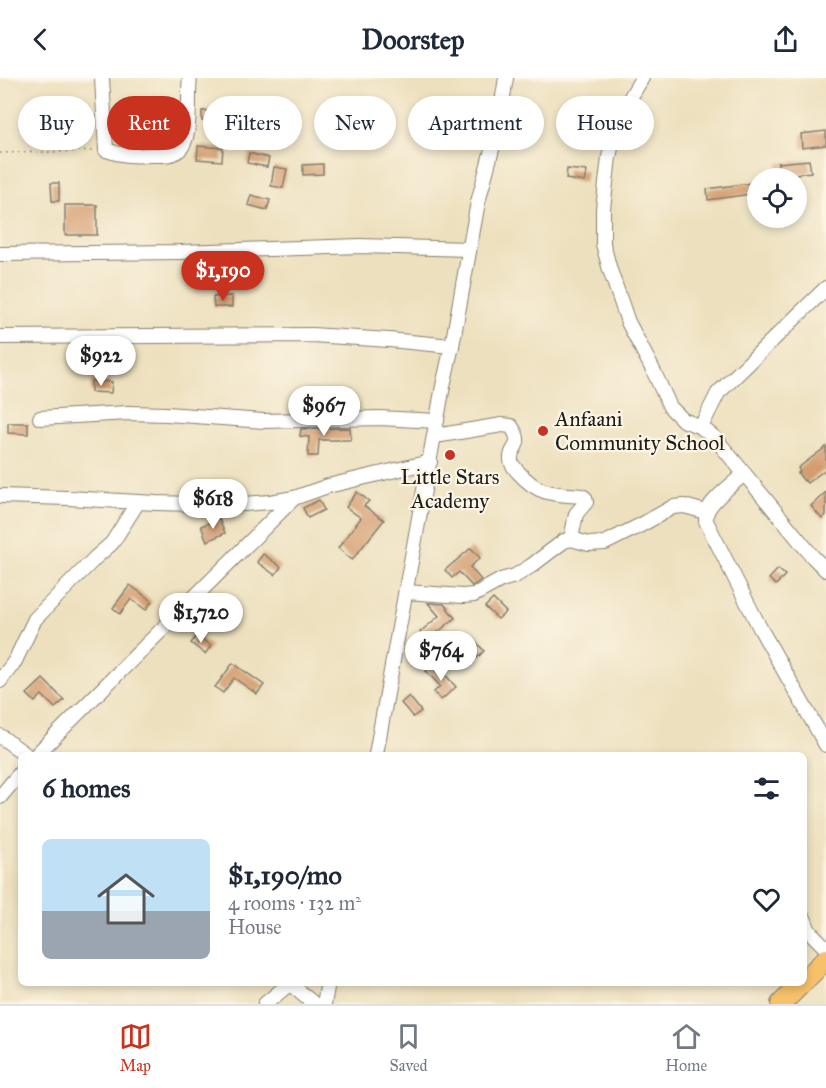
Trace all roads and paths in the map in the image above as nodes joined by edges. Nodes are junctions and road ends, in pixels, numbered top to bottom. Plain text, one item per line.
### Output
1 (102, 78) edge
2 (190, 78) edge
3 (506, 78) edge
4 (642, 78) edge
5 (106, 150) junction
6 (0, 153) edge
7 (469, 249) junction
8 (0, 254) edge
9 (826, 288) edge
10 (0, 338) edge
11 (452, 346) junction
12 (40, 418) dead end
13 (437, 421) junction
14 (701, 427) junction
15 (435, 436) junction
16 (430, 462) junction
17 (744, 474) junction
18 (0, 496) edge
19 (294, 498) junction
20 (138, 502) junction
21 (706, 512) junction
22 (571, 539) junction
23 (826, 570) edge
24 (406, 592) junction
25 (0, 681) edge
26 (0, 735) edge
27 (826, 745) edge
28 (22, 752) edge
29 (39, 752) edge
30 (376, 752) edge
31 (18, 776) edge
32 (0, 797) edge
33 (807, 926) edge
34 (826, 948) edge
35 (826, 959) edge
36 (807, 978) edge
37 (285, 986) edge
38 (292, 986) edge
39 (327, 986) edge
40 (799, 986) edge
41 (265, 1004) edge
42 (314, 1004) edge
43 (324, 1004) edge
44 (781, 1004) edge

1 - 5 street
2 - 5 street
3 - 7 street
4 - 14 street
5 - 6 path
7 - 8 street
7 - 11 street
9 - 14 street
10 - 11 street
11 - 13 street
12 - 13 street
13 - 15 street
14 - 17 street
15 - 16 street
15 - 22 street
16 - 19 street
16 - 24 street
17 - 21 street
17 - 23 street
18 - 20 street
19 - 20 street
19 - 29 street
20 - 25 street
21 - 22 street
21 - 27 street
22 - 24 street
24 - 30 street
26 - 28 street
31 - 32 street
33 - 34 street
35 - 36 highway
37 - 41 street
38 - 42 street
39 - 43 street
40 - 44 highway

